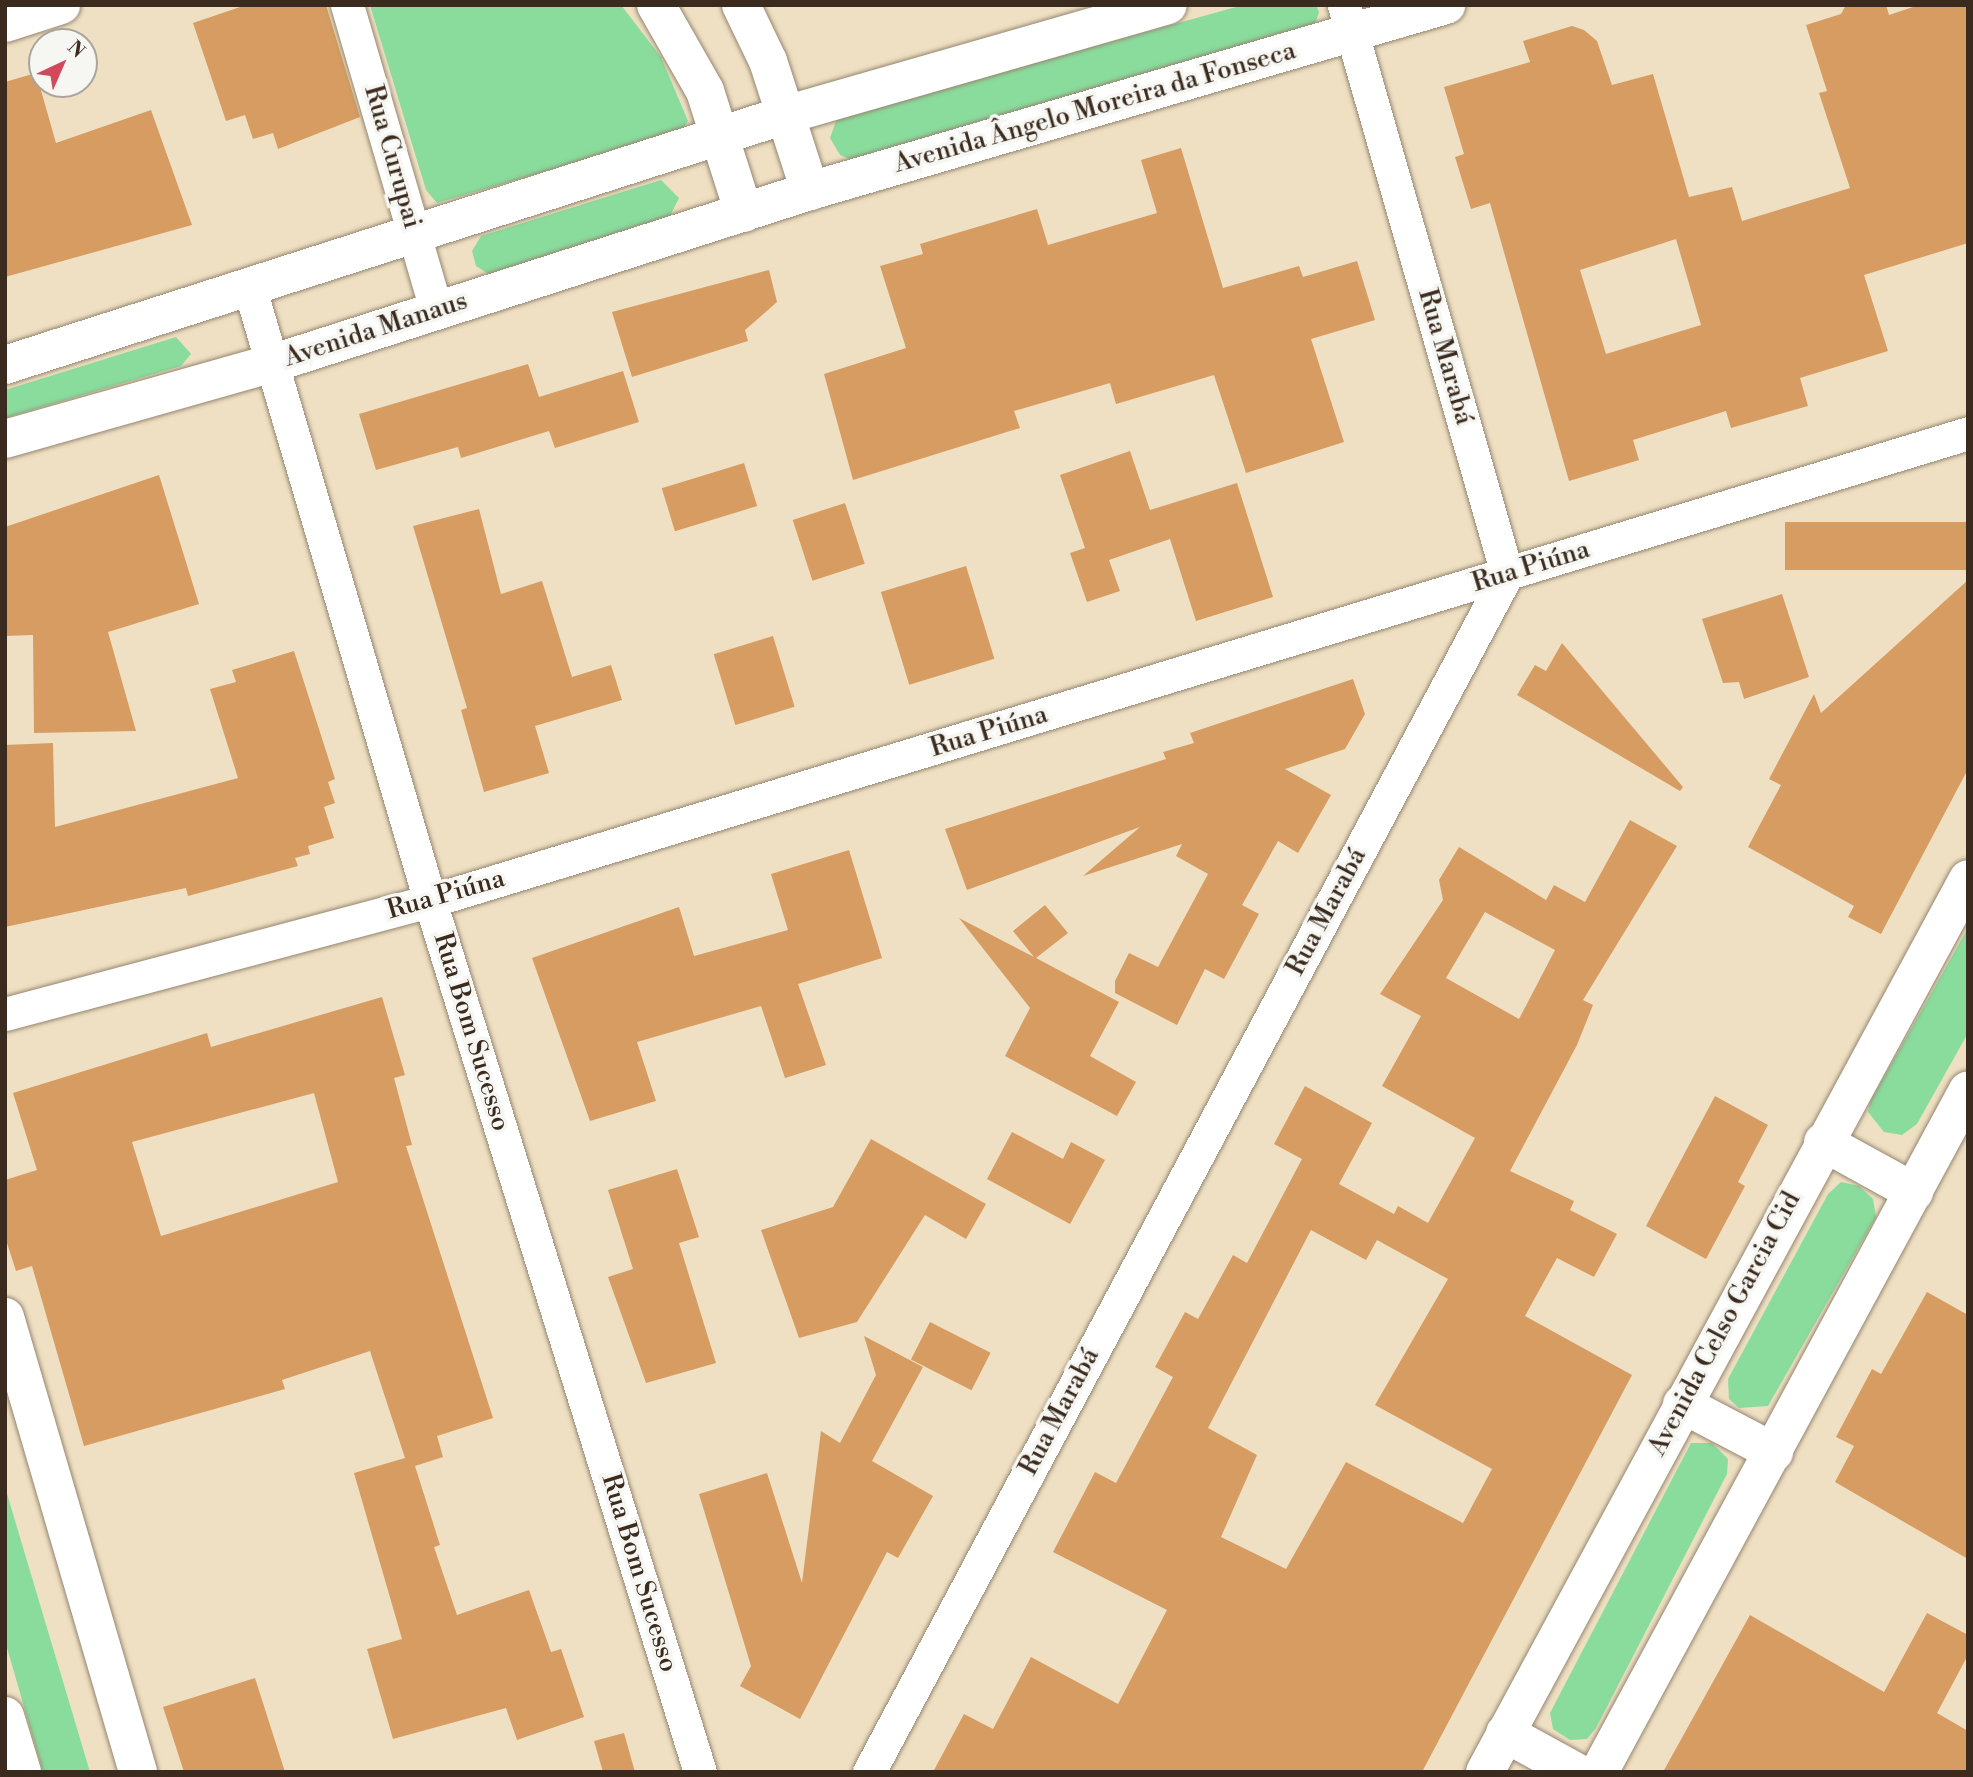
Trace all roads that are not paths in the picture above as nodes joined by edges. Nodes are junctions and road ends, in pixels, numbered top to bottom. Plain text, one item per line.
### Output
1 (61, 5) edge
2 (347, 5) edge
3 (656, 5) edge
4 (741, 5) edge
5 (1168, 5) edge
6 (1446, 5) edge
7 (1348, 19) edge
8 (5, 23) edge
9 (785, 115) junction
10 (720, 137) junction
11 (810, 191) junction
12 (744, 213) junction
13 (415, 234) junction
14 (250, 289) junction
15 (436, 309) junction
16 (274, 363) junction
17 (5, 365) edge
18 (1968, 433) edge
19 (5, 439) edge
20 (1507, 574) junction
21 (1968, 879) edge
22 (430, 901) junction
23 (5, 1014) edge
24 (1968, 1090) edge
25 (1823, 1142) junction
26 (1914, 1192) junction
27 (6, 1325) edge
28 (1682, 1404) junction
29 (1774, 1452) junction
30 (5, 1716) edge
31 (1506, 1733) junction
32 (22, 1772) edge
33 (138, 1772) edge
34 (700, 1772) edge
35 (869, 1772) edge
36 (1485, 1772) edge
37 (1576, 1772) edge
38 (1599, 1772) edge

1 - 8 street
2 - 13 street, Rua Curupai
3 - 10 street
4 - 9 street
5 - 9 street
6 - 7 street, Avenida Ângelo Moreira da Fonseca
7 - 11 street, Avenida Ângelo Moreira da Fonseca
7 - 20 street, Rua Marabá
9 - 10 street
9 - 11 street
10 - 12 street
10 - 13 street
11 - 12 street, Avenida Ângelo Moreira da Fonseca
12 - 15 street, Avenida Manaus
13 - 14 street
13 - 15 street, Rua Curupai
14 - 16 street, Rua Bom Sucesso
14 - 17 street
15 - 16 street, Avenida Manaus
16 - 19 street, Avenida Manaus
16 - 22 street, Rua Bom Sucesso
18 - 20 street, Rua Piúna
20 - 22 street, Rua Piúna
20 - 35 street, Rua Marabá
21 - 25 street, Avenida Celso Garcia Cid
22 - 23 street, Rua Piúna
22 - 34 street, Rua Bom Sucesso
24 - 26 street
25 - 26 street
25 - 28 street, Avenida Celso Garcia Cid
26 - 29 street
27 - 33 street
28 - 29 street
28 - 31 street, Avenida Celso Garcia Cid
29 - 38 street
30 - 32 street
31 - 36 street, Avenida Celso Garcia Cid
31 - 37 street

